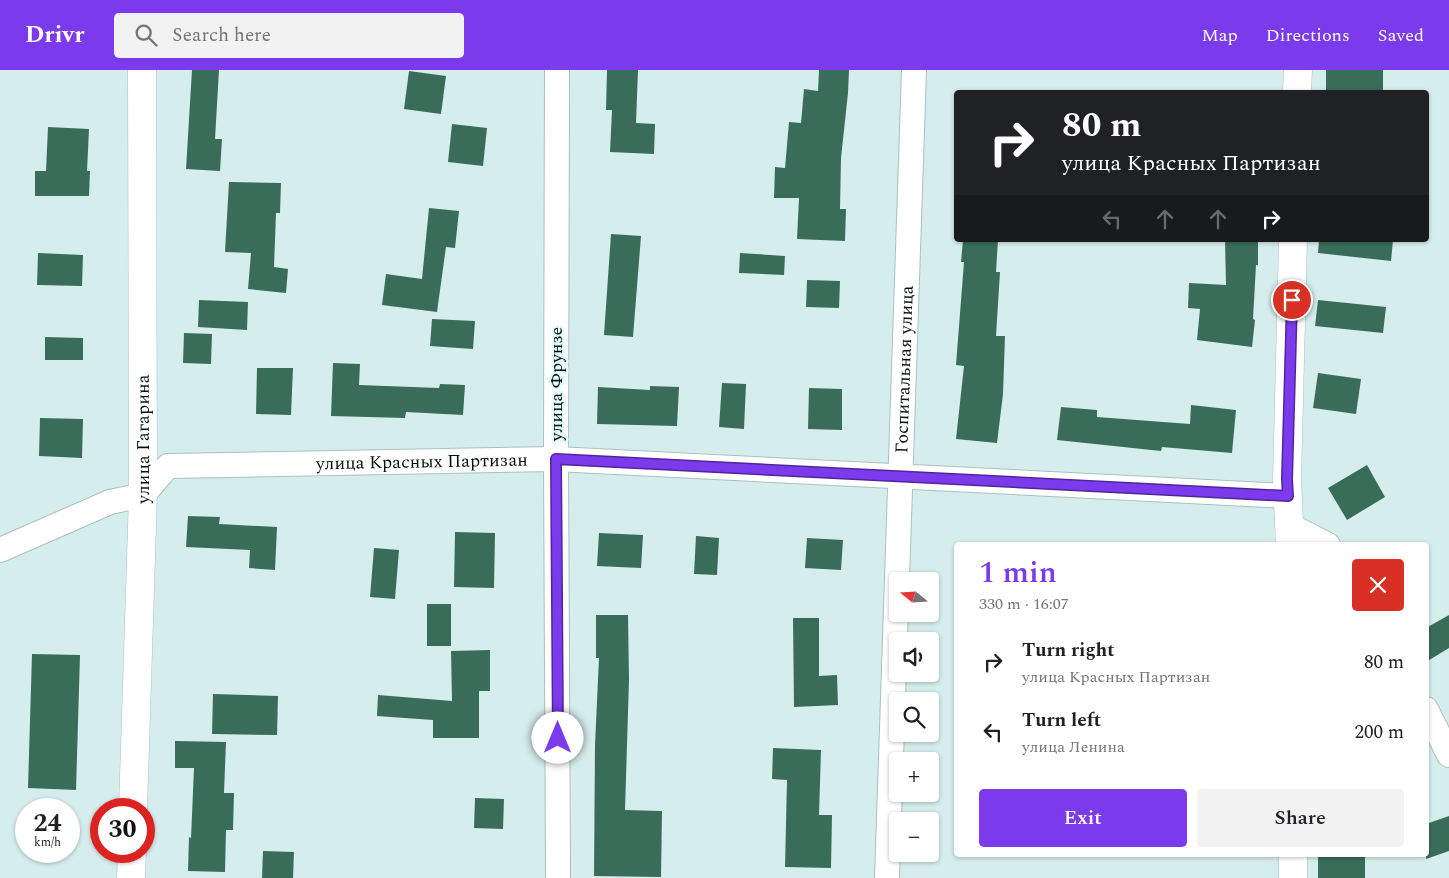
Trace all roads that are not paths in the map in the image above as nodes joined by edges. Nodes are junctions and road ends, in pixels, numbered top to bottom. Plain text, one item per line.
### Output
1 (142, 70) edge
2 (557, 70) edge
3 (914, 70) edge
4 (1298, 70) edge
5 (1297, 90) edge
6 (1293, 242) edge
7 (556, 459) junction
8 (900, 477) junction
9 (143, 494) junction
10 (1288, 496) junction
11 (1289, 535) edge
12 (1316, 542) edge
13 (0, 550) edge
14 (1429, 714) edge
15 (1449, 755) edge
16 (133, 798) edge
17 (1293, 857) edge
18 (132, 863) edge
19 (131, 878) edge
20 (558, 878) edge
21 (887, 878) edge
22 (1293, 878) edge

1 - 9 main road, улица Гагарина
2 - 7 street, улица Фрунзе
3 - 8 street, Госпитальная улица
4 - 5 main road
6 - 10 main road
7 - 8 street, улица Красных Партизан
7 - 9 street, улица Красных Партизан
7 - 20 street, улица Фрунзе
8 - 10 street, улица Красных Партизан
8 - 21 street, Госпитальная улица
9 - 13 street
9 - 16 main road, улица Гагарина
10 - 11 main road
11 - 12 street
14 - 15 street
17 - 22 main road
18 - 19 main road

